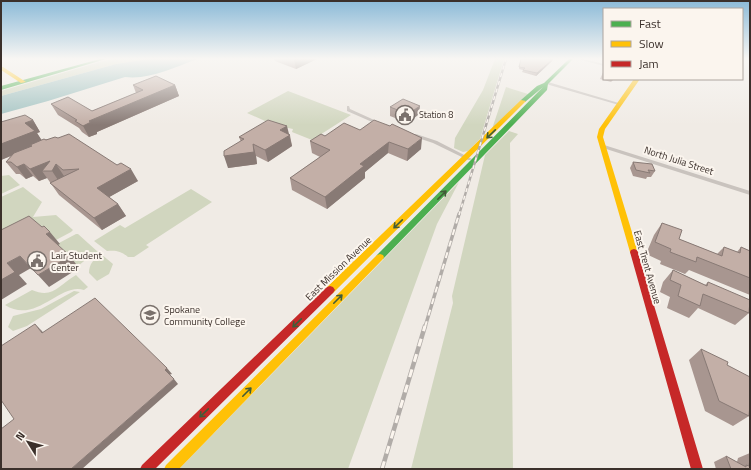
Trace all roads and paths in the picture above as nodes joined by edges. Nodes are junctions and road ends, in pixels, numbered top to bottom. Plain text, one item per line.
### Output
1 (27, 81) edge
2 (549, 81) edge
3 (635, 81) edge
4 (23, 82) joint
5 (546, 84) junction
6 (1, 88) edge
7 (620, 104) junction
8 (348, 107) dead end
9 (389, 127) edge
10 (405, 132) edge
11 (602, 146) junction
12 (466, 157) junction
13 (475, 161) junction
14 (750, 193) edge
15 (146, 469) edge
16 (170, 469) edge
17 (697, 469) edge

1 - 4 main road
2 - 5 main road, East Mission Avenue
3 - 7 main road, East Trent Avenue
4 - 6 main road
5 - 7 street
5 -> 12 main road, East Mission Avenue
5 - 13 main road, East Mission Avenue
7 - 11 main road, East Trent Avenue
8 - 9 street
10 - 12 street
11 - 14 street, North Julia Street
11 - 17 main road, East Trent Avenue
12 - 13 street
12 -> 15 main road, East Mission Avenue
16 -> 13 main road, East Mission Avenue

